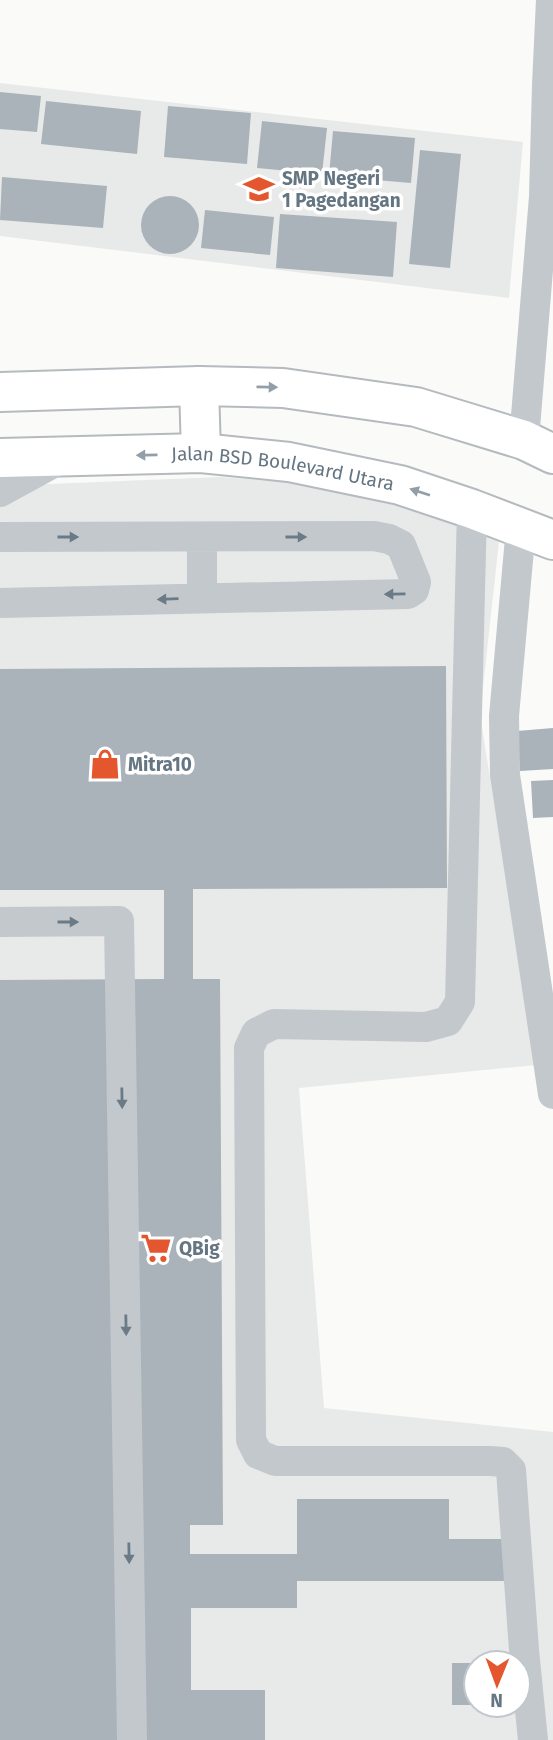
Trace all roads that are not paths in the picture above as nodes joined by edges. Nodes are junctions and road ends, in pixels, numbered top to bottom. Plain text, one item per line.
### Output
1 (551, 0) edge
2 (199, 386) junction
3 (0, 392) edge
4 (538, 447) edge
5 (201, 453) junction
6 (64, 456) junction
7 (0, 458) edge
8 (0, 492) edge
9 (472, 509) junction
10 (537, 533) edge
11 (0, 537) edge
12 (202, 537) junction
13 (202, 598) junction
14 (0, 603) edge
15 (0, 922) edge
16 (545, 989) edge
17 (553, 1094) edge
18 (132, 1740) edge
19 (533, 1740) edge

1 - 4 street
2 - 3 main road
2 -> 4 main road
2 - 5 main road
5 -> 6 main road, Jalan BSD Boulevard Utara
9 -> 5 main road, Jalan BSD Boulevard Utara
6 - 7 main road, Jalan BSD Boulevard Utara
6 - 8 street
9 - 10 main road, Jalan BSD Boulevard Utara
9 - 19 street
10 - 16 street
11 -> 12 street
12 - 13 street
12 -> 13 street
13 -> 14 street
15 -> 18 street
16 - 17 street

